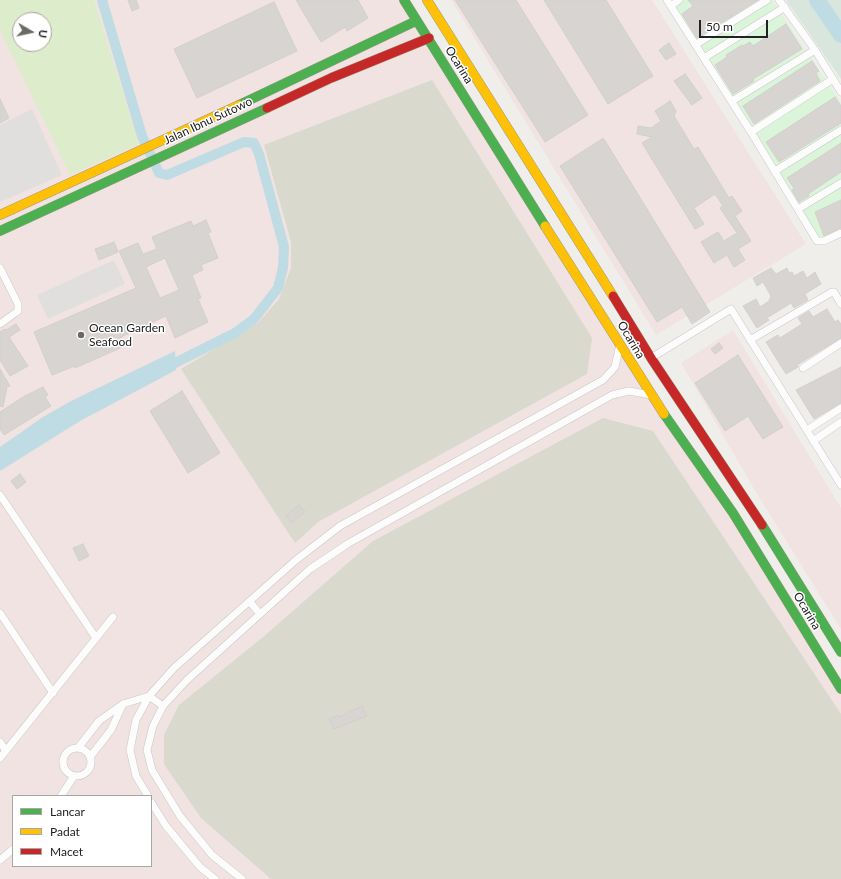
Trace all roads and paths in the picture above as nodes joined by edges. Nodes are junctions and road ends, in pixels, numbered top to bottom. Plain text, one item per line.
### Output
1 (404, 0) edge
2 (427, 0) edge
3 (680, 0) edge
4 (767, 0) edge
5 (779, 0) edge
6 (669, 3) edge
7 (785, 7) junction
8 (416, 21) junction
9 (429, 38) junction
10 (695, 45) junction
11 (815, 50) junction
12 (704, 58) junction
13 (833, 79) junction
14 (841, 92) edge
15 (732, 101) junction
16 (841, 130) edge
17 (751, 132) junction
18 (775, 171) junction
19 (841, 183) edge
20 (798, 209) junction
21 (0, 215) edge
22 (0, 231) edge
23 (841, 232) edge
24 (0, 268) edge
25 (841, 304) edge
26 (0, 324) edge
27 (750, 340) junction
28 (620, 344) junction
29 (841, 344) edge
30 (651, 358) junction
31 (803, 368) dead end
32 (651, 395) junction
33 (841, 408) edge
34 (841, 422) edge
35 (807, 430) junction
36 (813, 441) junction
37 (841, 486) edge
38 (0, 494) edge
39 (748, 502) junction
40 (733, 513) junction
41 (250, 602) junction
42 (0, 613) edge
43 (260, 614) junction
44 (113, 617) dead end
45 (96, 638) junction
46 (841, 652) edge
47 (841, 689) edge
48 (53, 693) junction
49 (149, 696) junction
50 (124, 704) junction
51 (163, 706) junction
52 (0, 742) edge
53 (78, 748) junction
54 (6, 751) junction
55 (90, 757) junction
56 (0, 758) edge
57 (74, 776) junction
58 (62, 795) edge
59 (147, 795) edge
60 (152, 804) edge
61 (12, 850) edge
62 (0, 860) edge
63 (215, 879) edge
64 (242, 879) edge

1 - 8 main road, Ocarina
2 - 30 main road, Ocarina
3 - 6 street
4 - 10 street
5 - 7 street
6 - 10 street
7 - 11 street
7 - 12 street
8 - 9 main road, Ocarina
8 - 21 main road, Jalan Ibnu Sutowo
9 - 22 main road, Jalan Ibnu Sutowo
9 - 28 main road, Ocarina
10 - 12 street
11 - 13 street
11 - 15 street
12 - 15 street
13 - 14 street
13 - 17 street
15 - 17 street
16 - 18 street
17 - 18 street
18 - 20 street
19 - 20 street
20 - 23 street
24 - 26 street
25 - 27 street
27 - 30 street
27 - 35 street
28 - 32 main road, Ocarina
28 - 41 street
29 - 31 street
30 - 39 main road, Ocarina
32 - 40 main road, Ocarina
32 - 43 street
33 - 35 street
34 - 36 street
35 - 36 street
36 - 37 street
38 - 45 street
39 - 40 main road
39 - 46 main road, Ocarina
40 - 47 main road, Ocarina
41 - 43 street
41 - 49 street
42 - 48 street
43 - 51 street
44 - 45 street
45 - 48 street
48 - 54 street
49 - 50 street
49 - 51 street
49 - 59 street
50 - 53 street
50 - 55 street
51 - 64 street
52 - 54 street
53 - 55 street
53 - 57 street
54 - 56 street
55 - 57 street
57 - 58 street
60 - 63 street
61 - 62 street

